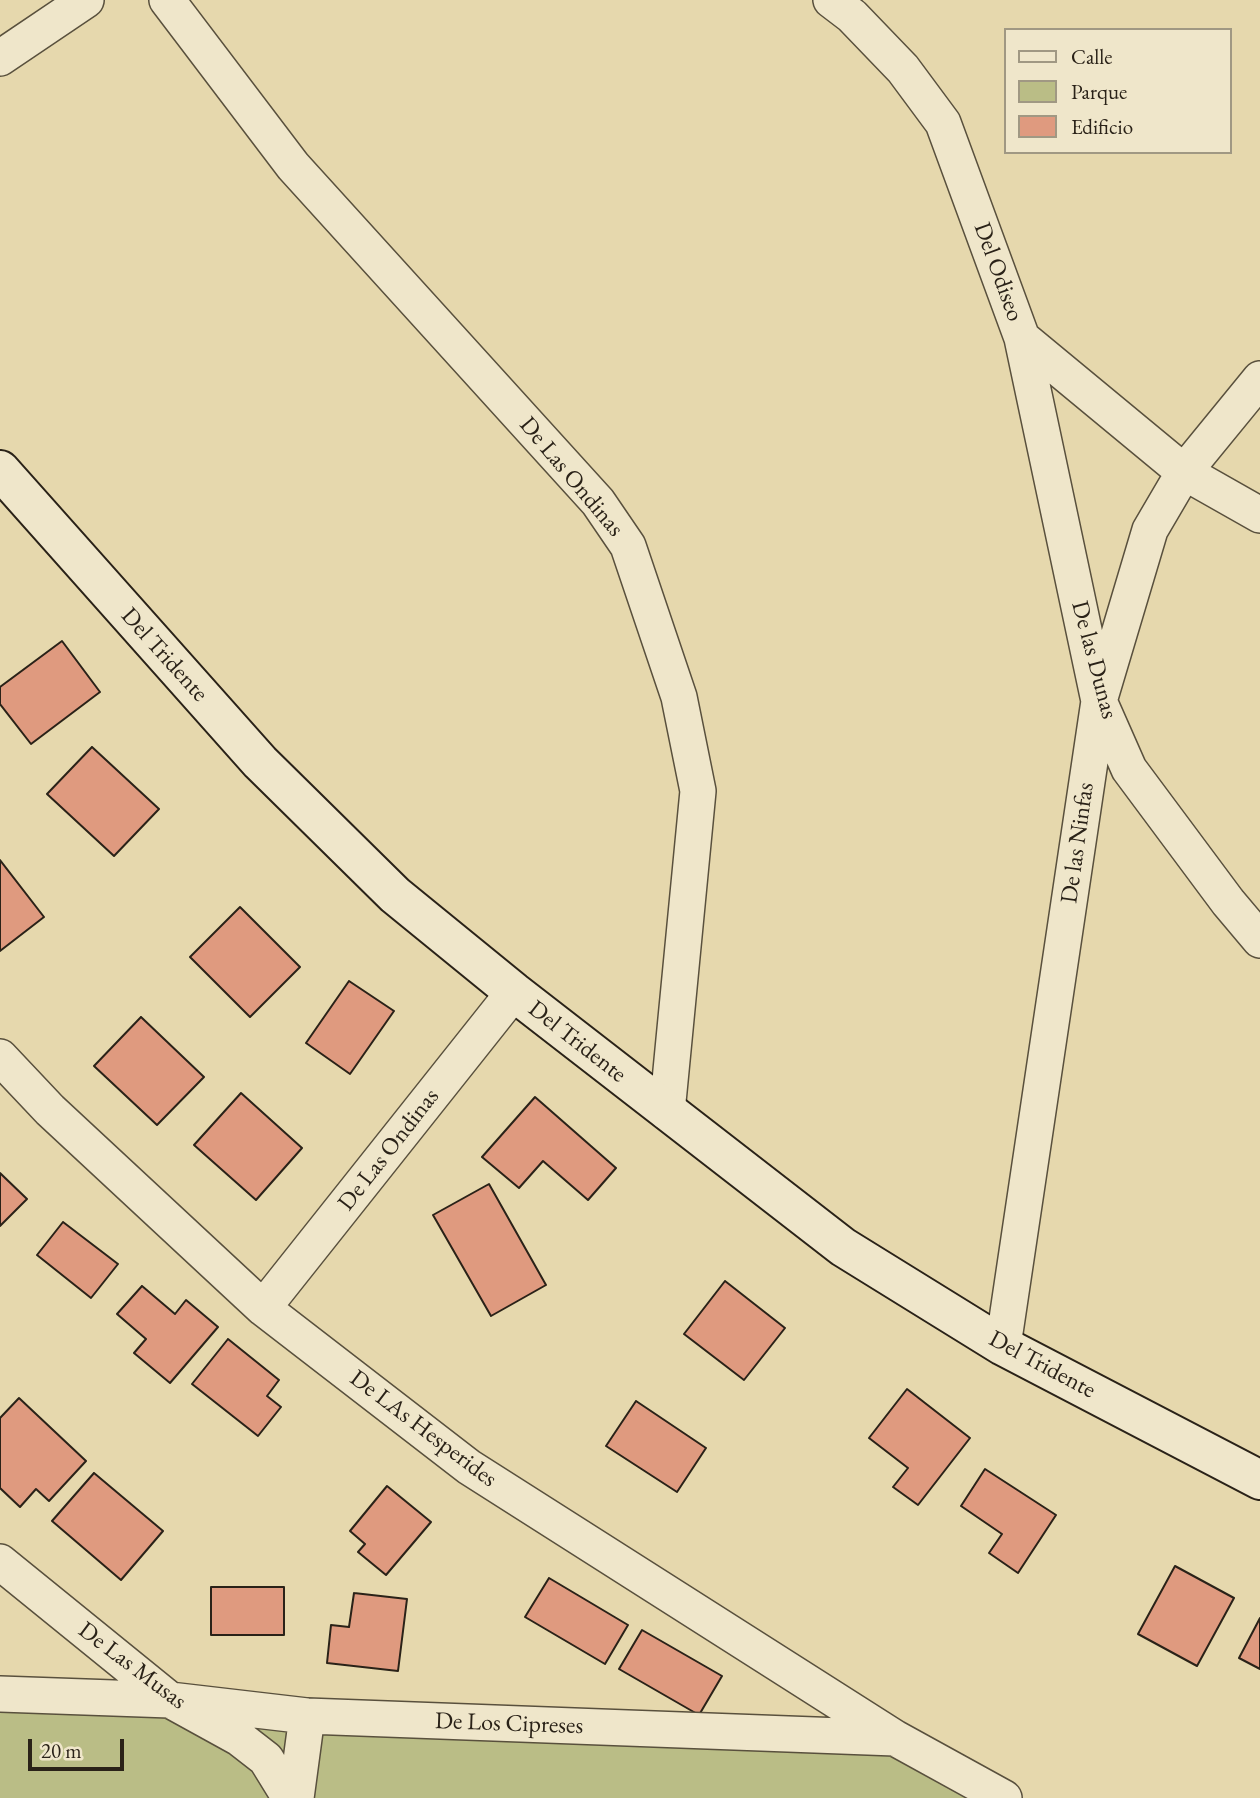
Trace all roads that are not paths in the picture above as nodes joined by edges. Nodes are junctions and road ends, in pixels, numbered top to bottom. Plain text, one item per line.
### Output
1 (86, 0) edge
2 (167, 0) edge
3 (831, 0) edge
4 (0, 58) edge
5 (1022, 338) junction
6 (1260, 379) edge
7 (0, 470) edge
8 (1184, 472) junction
9 (1260, 515) edge
10 (1099, 701) junction
11 (1260, 940) edge
12 (514, 992) junction
13 (0, 1057) edge
14 (667, 1112) junction
15 (264, 1308) junction
16 (1003, 1346) junction
17 (1260, 1480) edge
18 (0, 1562) edge
19 (0, 1694) edge
20 (170, 1700) junction
21 (307, 1716) junction
22 (895, 1738) junction
23 (290, 1798) edge
24 (296, 1798) edge
25 (1003, 1798) edge

1 - 4 street
2 - 14 street, De Las Ondinas
3 - 5 street, Del Odiseo
5 - 8 street, Del Odiseo
5 - 10 street, De las Dunas
6 - 8 street, De las Ninfas
7 - 12 main road, Del Tridente
8 - 9 street, Del Odiseo
8 - 10 street, De las Ninfas
10 - 11 street, De las Dunas
10 - 16 street, De las Ninfas
12 - 14 main road, Del Tridente
12 - 15 street, De Las Ondinas
13 - 15 street, De LAs Hesperides
14 - 16 main road, Del Tridente
15 - 22 street, De LAs Hesperides
16 - 17 main road, Del Tridente
18 - 20 street, De Las Musas
19 - 20 street, De Los Cipreses
20 - 21 street, De Los Cipreses
20 - 23 street, De Las Musas
21 - 22 street, De Los Cipreses
21 - 24 street
22 - 25 street, De Los Cipreses

